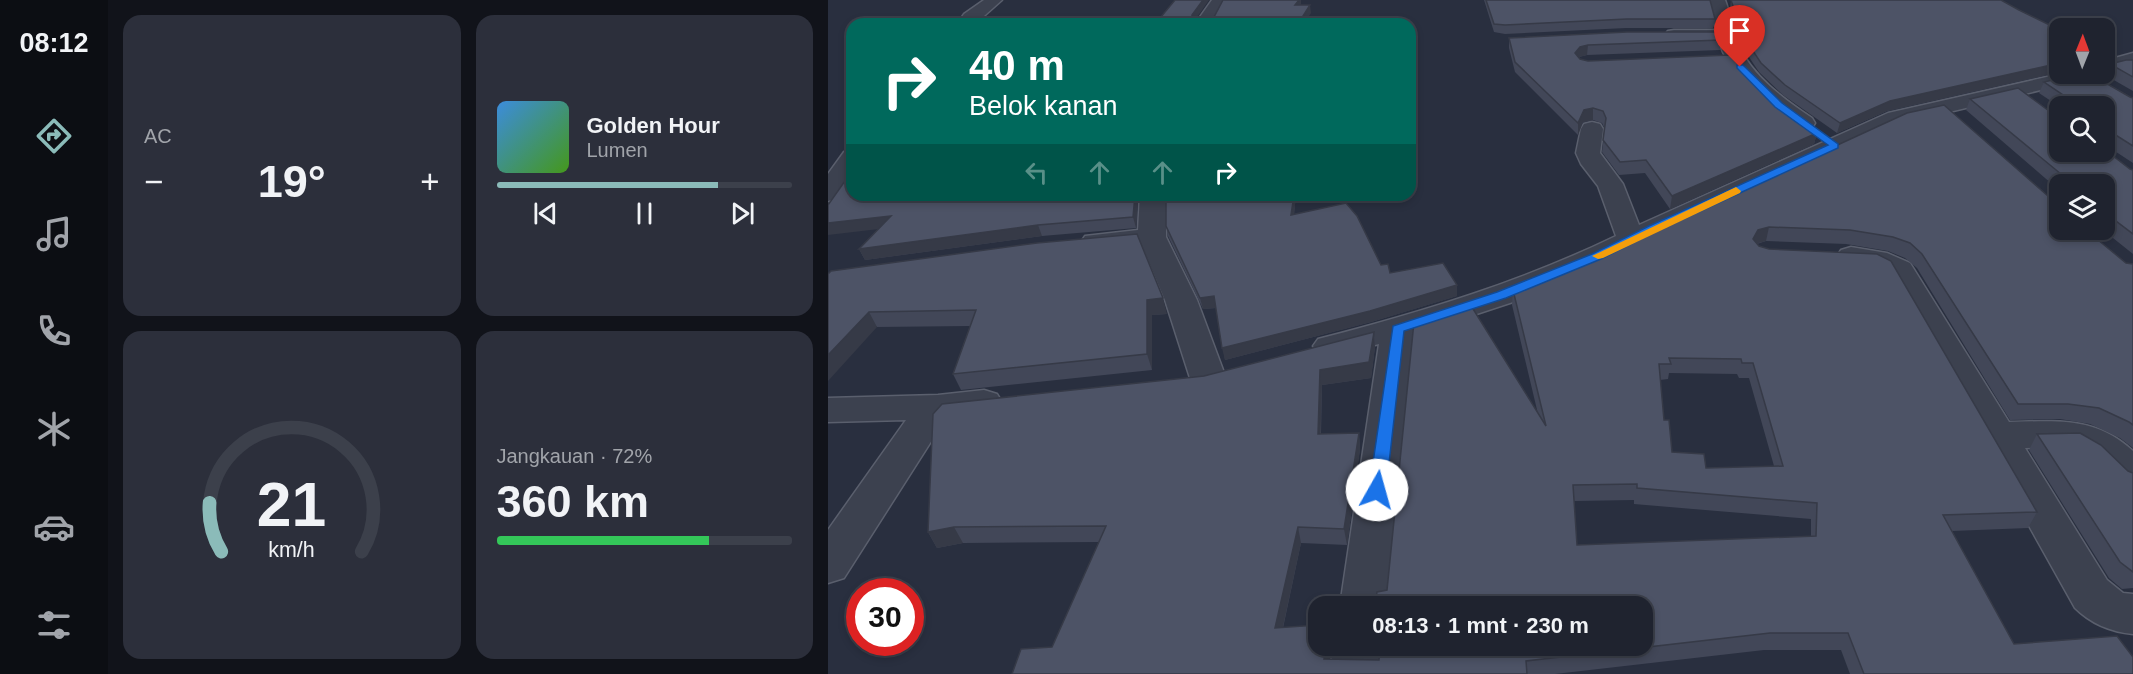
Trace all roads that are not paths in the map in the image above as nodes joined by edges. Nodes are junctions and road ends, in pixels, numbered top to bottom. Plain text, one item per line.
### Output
1 (994, 0) edge
2 (1220, 0) edge
3 (1722, 1) edge
4 (970, 18) edge
5 (1208, 18) edge
6 (1655, 35) edge
7 (1726, 35) junction
8 (1735, 57) junction
9 (1713, 58) edge
10 (2133, 59) edge
11 (2115, 67) edge
12 (2049, 84) edge
13 (2018, 90) junction
14 (1944, 105) junction
15 (2043, 108) edge
16 (1968, 127) edge
17 (1592, 129) dead end
18 (1835, 146) junction
19 (846, 166) edge
20 (828, 193) edge
21 (1153, 201) edge
22 (1152, 237) junction
23 (1631, 239) junction
24 (1064, 245) edge
25 (1820, 254) edge
26 (1397, 329) junction
27 (1304, 352) edge
28 (1208, 377) edge
29 (1009, 399) edge
30 (939, 407) junction
31 (828, 410) edge
32 (1997, 435) junction
33 (2133, 476) edge
34 (828, 565) edge
35 (1364, 596) edge
36 (2133, 614) edge
37 (1356, 656) edge
38 (1354, 674) edge

1 - 4 street
2 - 5 street
3 - 7 street
6 - 7 street
7 - 8 street
8 - 9 street
8 - 18 street
10 - 11 street
12 - 13 street
13 - 14 street
13 - 15 street
14 - 16 street
14 - 18 street
17 - 23 street
18 - 23 street
19 - 20 street
21 - 22 street
22 - 24 street
22 - 28 street
23 - 26 street
25 - 32 street
26 - 27 street
26 - 35 street
29 - 30 street
30 - 31 street
30 - 34 street
32 - 33 street
32 - 36 street
37 - 38 street

